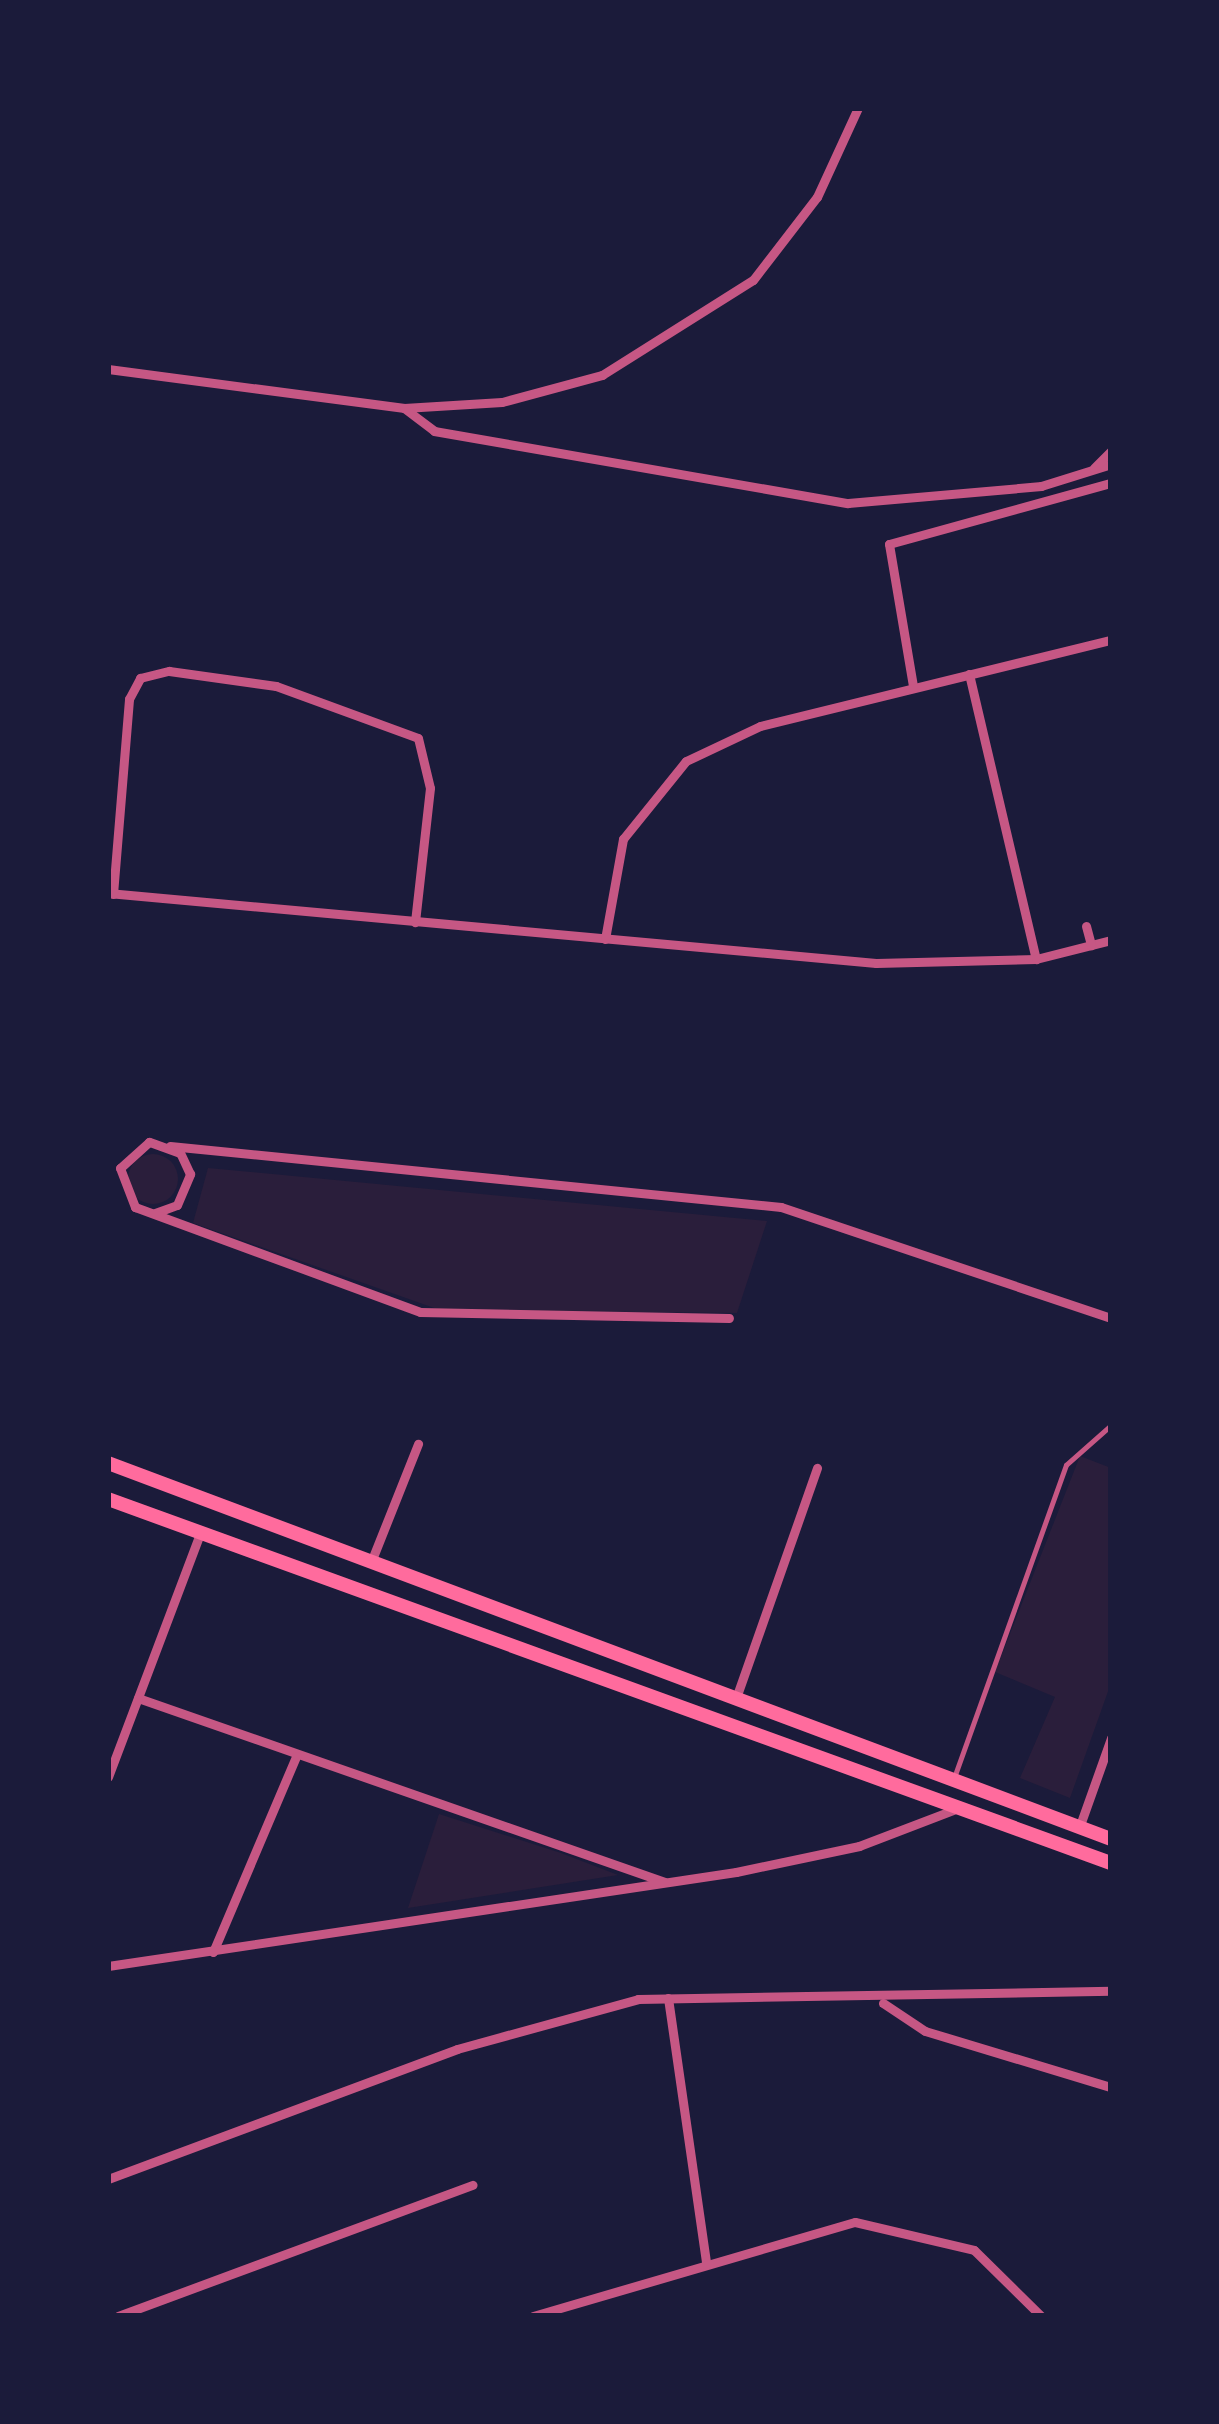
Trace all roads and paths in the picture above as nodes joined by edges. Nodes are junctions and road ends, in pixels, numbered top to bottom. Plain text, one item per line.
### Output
1 (858, 108) edge
2 (108, 369) edge
3 (404, 408) junction
4 (1111, 451) edge
5 (1111, 464) edge
6 (1094, 468) junction
7 (1111, 483) edge
8 (1111, 640) edge
9 (969, 674) junction
10 (914, 686) junction
11 (111, 893) edge
12 (415, 922) junction
13 (1086, 926) dead end
14 (604, 939) junction
15 (1111, 940) edge
16 (1091, 945) junction
17 (951, 953) dead end
18 (1036, 958) junction
19 (955, 966) junction
20 (170, 1146) junction
21 (114, 1167) edge
22 (155, 1213) junction
23 (729, 1318) dead end
24 (1111, 1318) edge
25 (1111, 1425) edge
26 (418, 1444) dead end
27 (108, 1463) edge
28 (818, 1468) dead end
29 (108, 1499) edge
30 (200, 1533) junction
31 (373, 1557) junction
32 (138, 1698) junction
33 (736, 1698) junction
34 (1111, 1738) edge
35 (296, 1756) junction
36 (108, 1777) edge
37 (952, 1783) junction
38 (956, 1809) junction
39 (1079, 1828) junction
40 (1111, 1839) edge
41 (1111, 1863) edge
42 (669, 1884) junction
43 (213, 1952) junction
44 (108, 1966) edge
45 (1111, 1991) edge
46 (668, 1998) junction
47 (883, 2003) junction
48 (1111, 2087) edge
49 (108, 2179) edge
50 (473, 2185) dead end
51 (706, 2262) junction
52 (118, 2316) edge
53 (533, 2316) edge
54 (1041, 2316) edge

1 - 3 street
2 - 3 street
3 - 6 street
4 - 6 street
5 - 6 street
7 - 10 street
8 - 9 street
9 - 10 street
9 - 18 street
10 - 14 street
11 - 12 street
11 - 12 street
12 - 14 street
13 - 16 street
14 - 19 street
15 - 16 street
16 - 18 street
17 - 19 street
18 - 19 street
20 - 21 street
20 - 22 street
20 - 24 street
21 - 22 street
22 - 23 street
25 - 37 lane
26 - 31 street
27 - 31 highway
28 - 33 street
29 - 30 highway
30 - 32 street
30 - 38 highway
31 - 33 highway
32 - 35 street
32 - 36 street
33 - 37 highway
34 - 39 street
35 - 42 street
35 - 43 street
37 - 39 highway
38 - 41 highway
38 - 42 street
39 - 40 highway
42 - 43 street
43 - 44 street
45 - 47 street
46 - 47 street
46 - 49 street
46 - 51 street
47 - 48 street
50 - 52 street
51 - 53 street
51 - 54 street

